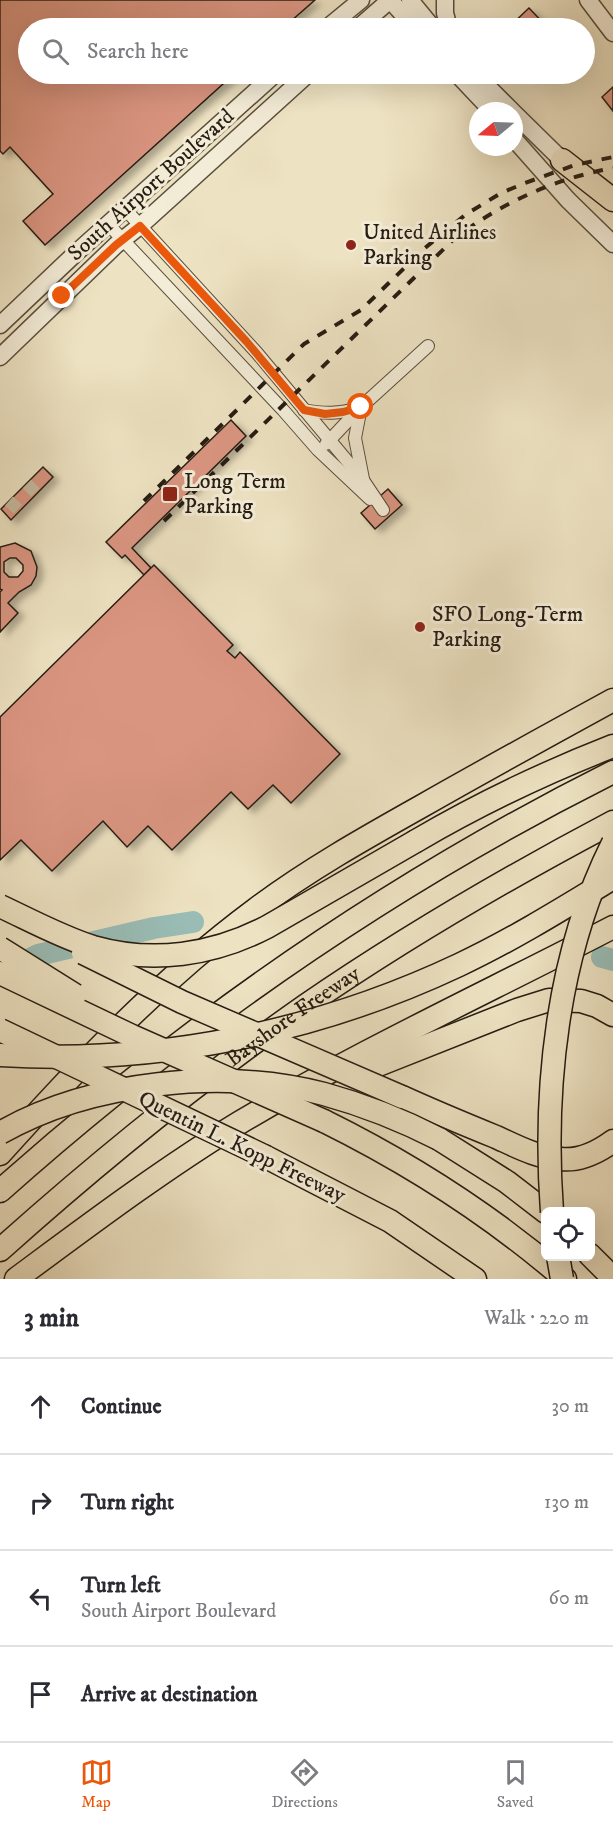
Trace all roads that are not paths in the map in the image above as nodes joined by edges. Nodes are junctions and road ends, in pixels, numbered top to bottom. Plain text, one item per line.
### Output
1 (361, 0) edge
2 (390, 0) edge
3 (410, 0) edge
4 (445, 0) edge
5 (588, 0) edge
6 (339, 18) edge
7 (369, 18) edge
8 (406, 18) edge
9 (424, 18) edge
10 (446, 18) edge
11 (613, 33) edge
12 (264, 84) edge
13 (297, 84) edge
14 (466, 84) edge
15 (485, 84) edge
16 (483, 102) edge
17 (503, 102) edge
18 (523, 122) edge
19 (523, 149) edge
20 (562, 160) junction
21 (613, 200) edge
22 (125, 209) junction
23 (613, 213) edge
24 (108, 224) junction
25 (140, 226) junction
26 (122, 240) junction
27 (613, 244) edge
28 (0, 325) edge
29 (428, 346) dead end
30 (0, 357) edge
31 (361, 407) junction
32 (304, 410) junction
33 (330, 440) junction
34 (318, 450) junction
35 (363, 480) junction
36 (613, 691) edge
37 (613, 700) edge
38 (613, 746) edge
39 (525, 748) junction
40 (613, 772) edge
41 (613, 822) edge
42 (613, 843) edge
43 (613, 878) edge
44 (0, 907) edge
45 (613, 927) edge
46 (613, 939) edge
47 (0, 948) edge
48 (564, 952) junction
49 (0, 973) edge
50 (613, 1015) edge
51 (0, 1030) edge
52 (132, 1036) junction
53 (0, 1042) edge
54 (0, 1055) edge
55 (183, 1118) junction
56 (0, 1133) edge
57 (613, 1142) edge
58 (0, 1154) edge
59 (166, 1172) junction
60 (0, 1191) edge
61 (552, 1207) edge
62 (541, 1208) edge
63 (0, 1250) edge
64 (595, 1259) edge
65 (559, 1261) edge
66 (613, 1278) edge
67 (16, 1279) edge
68 (475, 1279) edge
69 (564, 1279) edge

1 - 6 street
2 - 7 street
2 - 8 street
3 - 9 street
4 - 10 street
5 - 11 street
12 - 22 street, South Airport Boulevard
13 - 25 street, South Airport Boulevard
14 - 16 street
15 - 17 street
18 - 20 street
19 - 27 street
20 - 21 highway
20 - 23 street
22 - 24 street, South Airport Boulevard
22 - 25 street
24 - 26 street
24 - 28 street, South Airport Boulevard
25 - 26 street, South Airport Boulevard
25 - 32 street
26 - 30 street, South Airport Boulevard
26 - 34 street
29 - 31 street
31 - 32 street
31 - 33 street
31 - 35 street
32 - 33 street
33 - 34 street
33 - 35 street
34 - 35 street
36 - 39 highway
37 - 39 highway
38 - 44 highway, bridge
39 - 58 highway
40 - 60 highway, Bayshore Freeway
41 - 63 highway, Bayshore Freeway
42 - 61 highway, bridge
43 - 54 highway, bridge
44 - 57 highway, bridge
45 - 48 highway
46 - 48 highway
47 - 52 highway, bridge
48 - 59 highway
49 - 52 highway, bridge
50 - 59 highway
51 - 55 highway, Quentin L. Kopp Freeway, bridge
52 - 69 highway, bridge
53 - 55 highway, bridge
55 - 68 highway, Quentin L. Kopp Freeway, bridge
56 - 62 highway, bridge
59 - 67 highway
64 - 66 highway
65 - 69 highway, bridge

